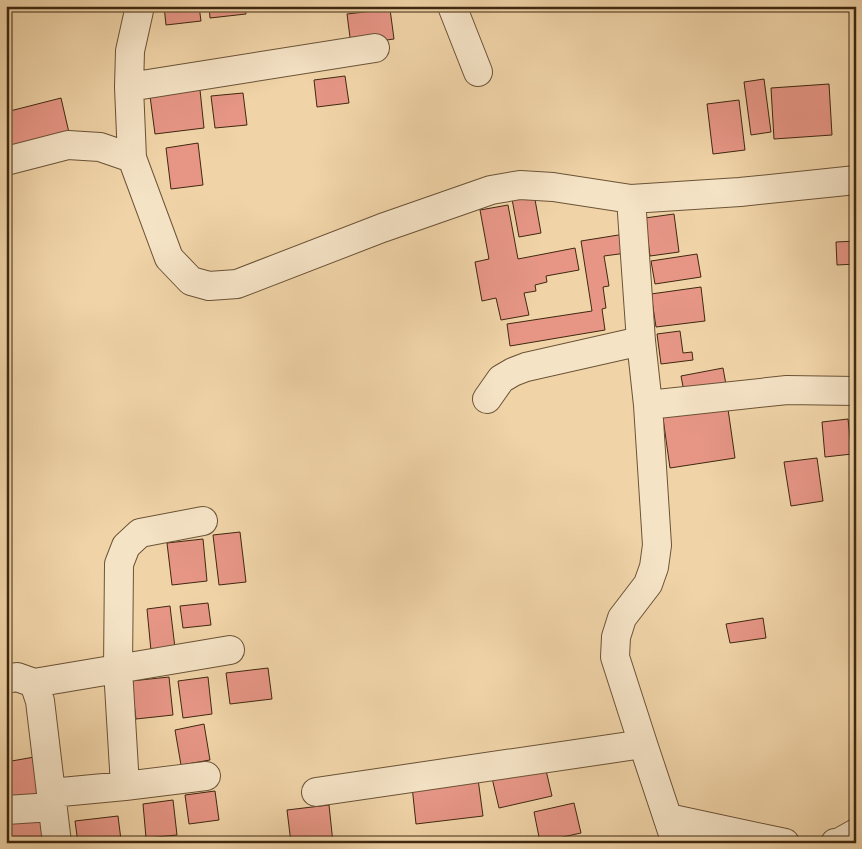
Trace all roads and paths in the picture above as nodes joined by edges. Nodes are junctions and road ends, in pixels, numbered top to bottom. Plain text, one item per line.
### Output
1 (140, 6) edge
2 (452, 6) edge
3 (375, 48) dead end
4 (478, 72) dead end
5 (129, 87) junction
6 (132, 158) junction
7 (6, 161) edge
8 (856, 180) edge
9 (631, 199) junction
10 (641, 341) junction
11 (856, 391) edge
12 (487, 399) dead end
13 (648, 405) junction
14 (203, 521) dead end
15 (230, 650) dead end
16 (118, 669) junction
17 (6, 679) edge
18 (34, 683) junction
19 (643, 744) junction
20 (206, 776) dead end
21 (125, 786) junction
22 (316, 792) dead end
23 (51, 800) junction
24 (6, 810) edge
25 (672, 830) edge
26 (856, 832) edge
27 (57, 843) edge
28 (785, 843) edge
29 (835, 843) edge

1 - 5 street
2 - 4 street
3 - 5 street
5 - 6 street
6 - 7 street
6 - 9 street
8 - 9 street
9 - 10 street
10 - 12 street
10 - 13 street
11 - 13 street
13 - 19 street
14 - 16 street
15 - 16 street
16 - 18 street
16 - 21 street
17 - 18 street
18 - 23 street
19 - 22 street
19 - 25 street
20 - 21 street
21 - 23 street
23 - 24 street
23 - 27 street
25 - 28 street
26 - 29 street

